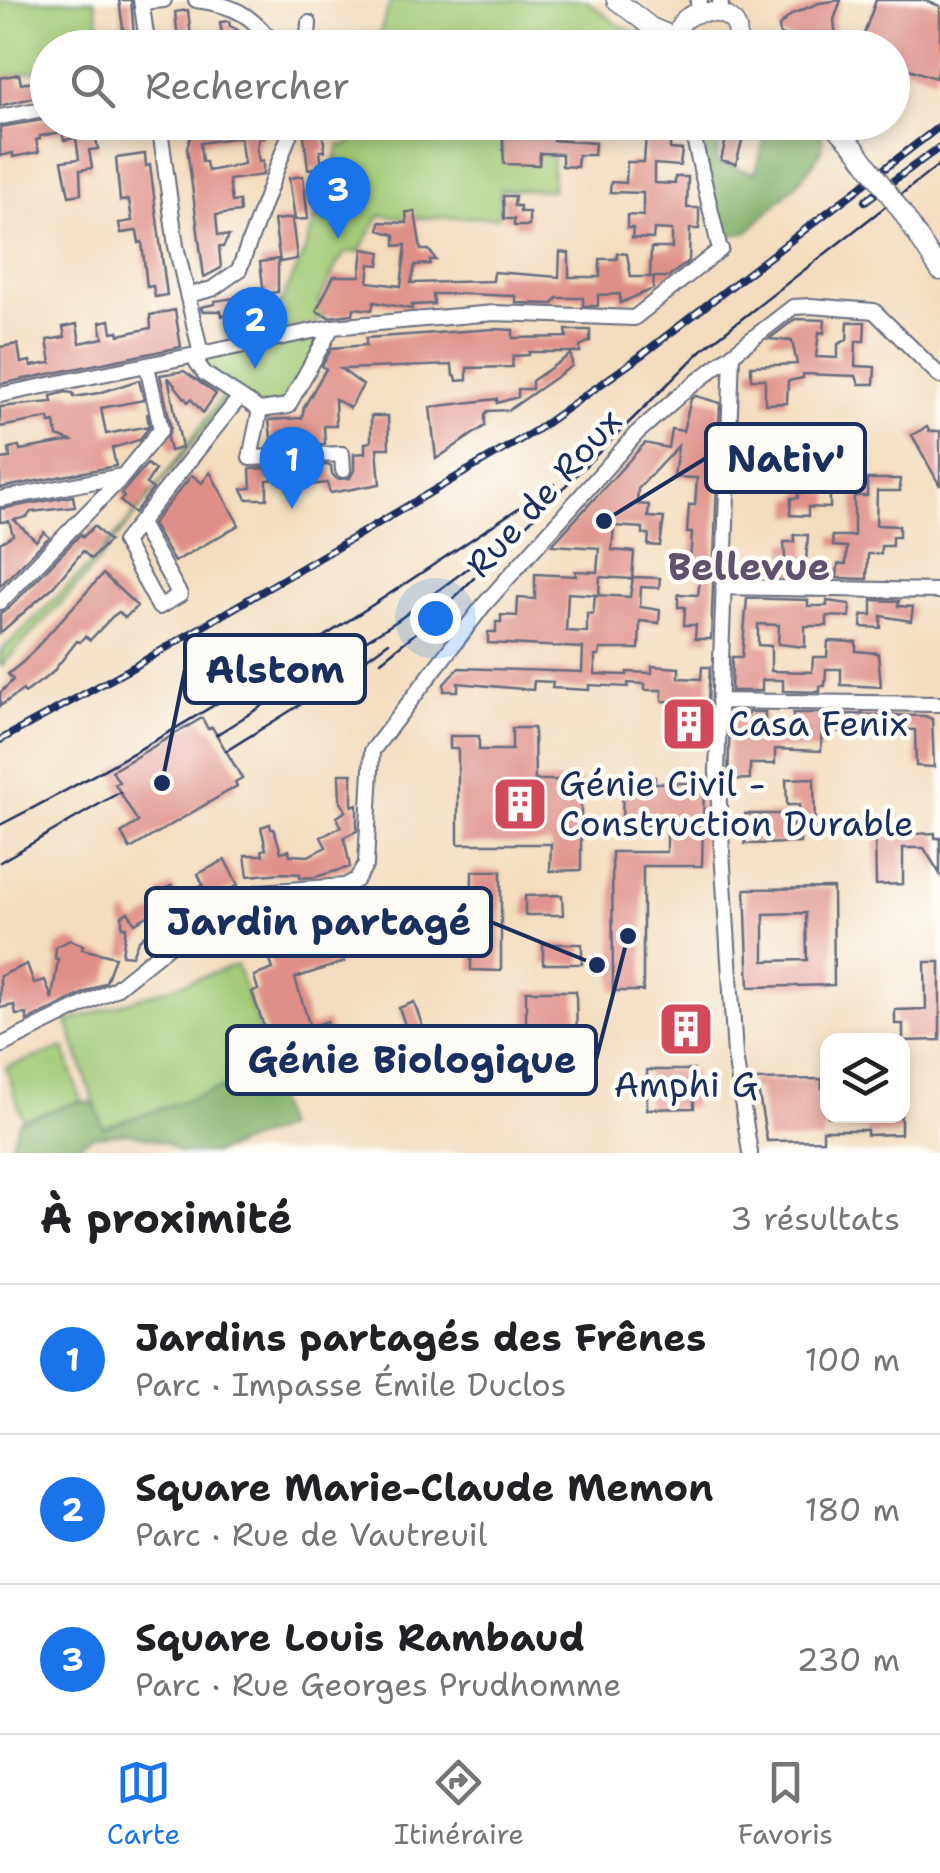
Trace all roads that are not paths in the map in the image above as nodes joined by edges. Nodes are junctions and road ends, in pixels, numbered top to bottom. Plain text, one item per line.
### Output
1 (164, 0) edge
2 (196, 0) edge
3 (616, 0) edge
4 (142, 1) edge
5 (699, 2) edge
6 (721, 3) edge
7 (308, 23) dead end
8 (146, 30) edge
9 (263, 30) edge
10 (308, 30) edge
11 (667, 30) edge
12 (682, 30) edge
13 (737, 30) edge
14 (30, 111) edge
15 (0, 117) edge
16 (161, 140) edge
17 (287, 140) edge
18 (694, 140) edge
19 (848, 140) edge
20 (940, 271) edge
21 (188, 296) junction
22 (331, 329) junction
23 (732, 354) junction
24 (199, 358) junction
25 (147, 366) junction
26 (940, 376) edge
27 (0, 395) edge
28 (240, 397) junction
29 (260, 410) junction
30 (343, 470) dead end
31 (123, 476) junction
32 (91, 482) junction
33 (101, 498) junction
34 (0, 499) edge
35 (140, 524) junction
36 (723, 587) junction
37 (938, 591) edge
38 (0, 602) edge
39 (719, 700) junction
40 (940, 704) edge
41 (0, 1046) edge
42 (750, 1153) edge

1 - 4 street
2 - 9 street
3 - 11 main road
4 - 8 street
5 - 6 main road
5 - 12 main road
6 - 13 main road
7 - 10 street
14 - 15 street
16 - 21 street
17 - 21 street
18 - 22 street
19 - 20 main road, bridge
21 - 24 street
22 - 24 street
22 - 29 street
23 - 26 street, Rue de Roux
23 - 36 street
23 - 41 street, Rue de Roux
24 - 25 street
24 - 28 street
25 - 27 street
25 - 31 street
28 - 29 street
28 - 35 street
29 - 30 street
31 - 32 street
31 - 33 street
32 - 33 street
32 - 34 street
33 - 38 street
35 - 35 street
36 - 37 street
36 - 39 street
39 - 40 street
39 - 42 street

